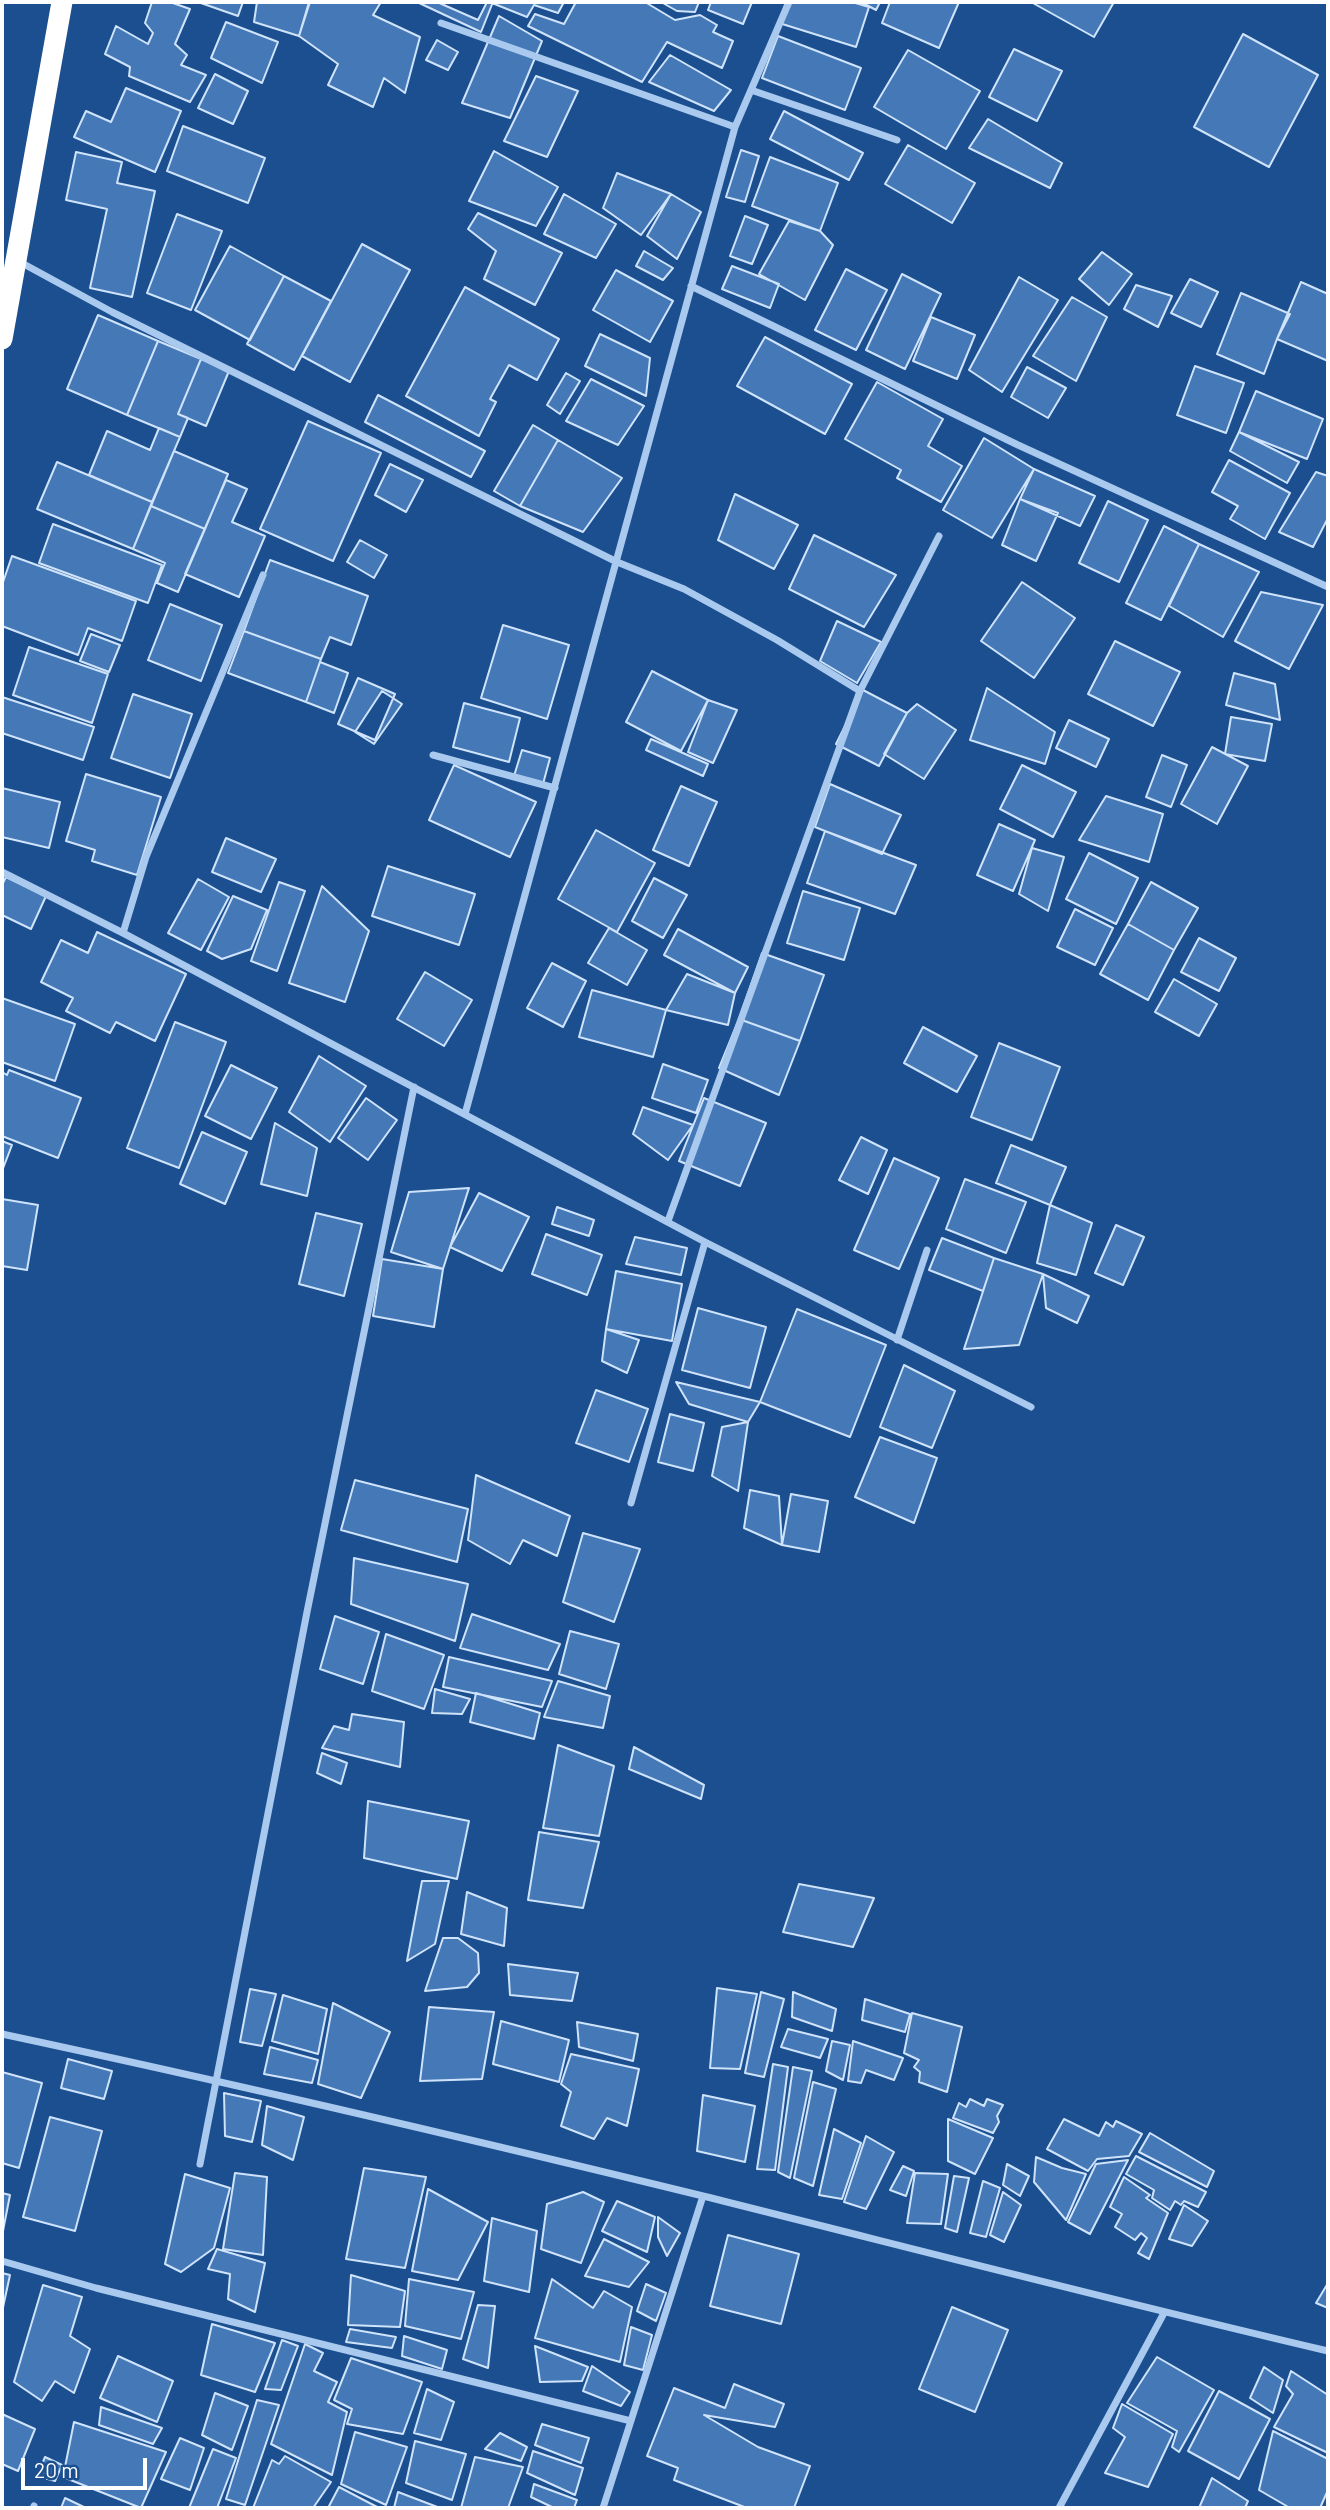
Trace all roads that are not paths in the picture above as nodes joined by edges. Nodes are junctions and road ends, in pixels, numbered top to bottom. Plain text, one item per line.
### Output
1 (62, 2) edge
2 (789, 2) edge
3 (441, 23) dead end
4 (751, 90) junction
5 (735, 127) junction
6 (897, 140) dead end
7 (16, 260) junction
8 (691, 286) junction
9 (2, 339) edge
10 (939, 536) dead end
11 (617, 562) junction
12 (262, 575) dead end
13 (1328, 587) edge
14 (860, 691) junction
15 (433, 755) dead end
16 (555, 788) junction
17 (2, 872) edge
18 (123, 933) junction
19 (414, 1087) junction
20 (466, 1114) junction
21 (668, 1221) junction
22 (705, 1242) junction
23 (927, 1250) dead end
24 (897, 1340) junction
25 (1031, 1407) dead end
26 (631, 1503) dead end
27 (2, 2034) edge
28 (217, 2080) junction
29 (200, 2164) dead end
30 (703, 2196) junction
31 (2, 2261) edge
32 (1164, 2313) junction
33 (1328, 2351) edge
34 (631, 2421) junction
35 (603, 2508) edge
36 (1059, 2508) edge

1 - 7 highway
2 - 4 street
3 - 5 street
4 - 5 street
4 - 6 street
5 - 8 street
7 - 9 highway
7 - 11 street
8 - 11 street
8 - 13 street
10 - 14 street
11 - 14 street
11 - 16 street
12 - 18 street
14 - 21 street
15 - 16 street
16 - 20 street
17 - 18 street
18 - 19 street
19 - 20 street
19 - 28 street
20 - 21 street
21 - 22 street
22 - 24 street
22 - 26 street
23 - 24 street
24 - 25 street
27 - 28 street
28 - 29 street
28 - 30 street
30 - 32 street
30 - 34 street
31 - 34 street
32 - 33 street
32 - 36 street
34 - 35 street

